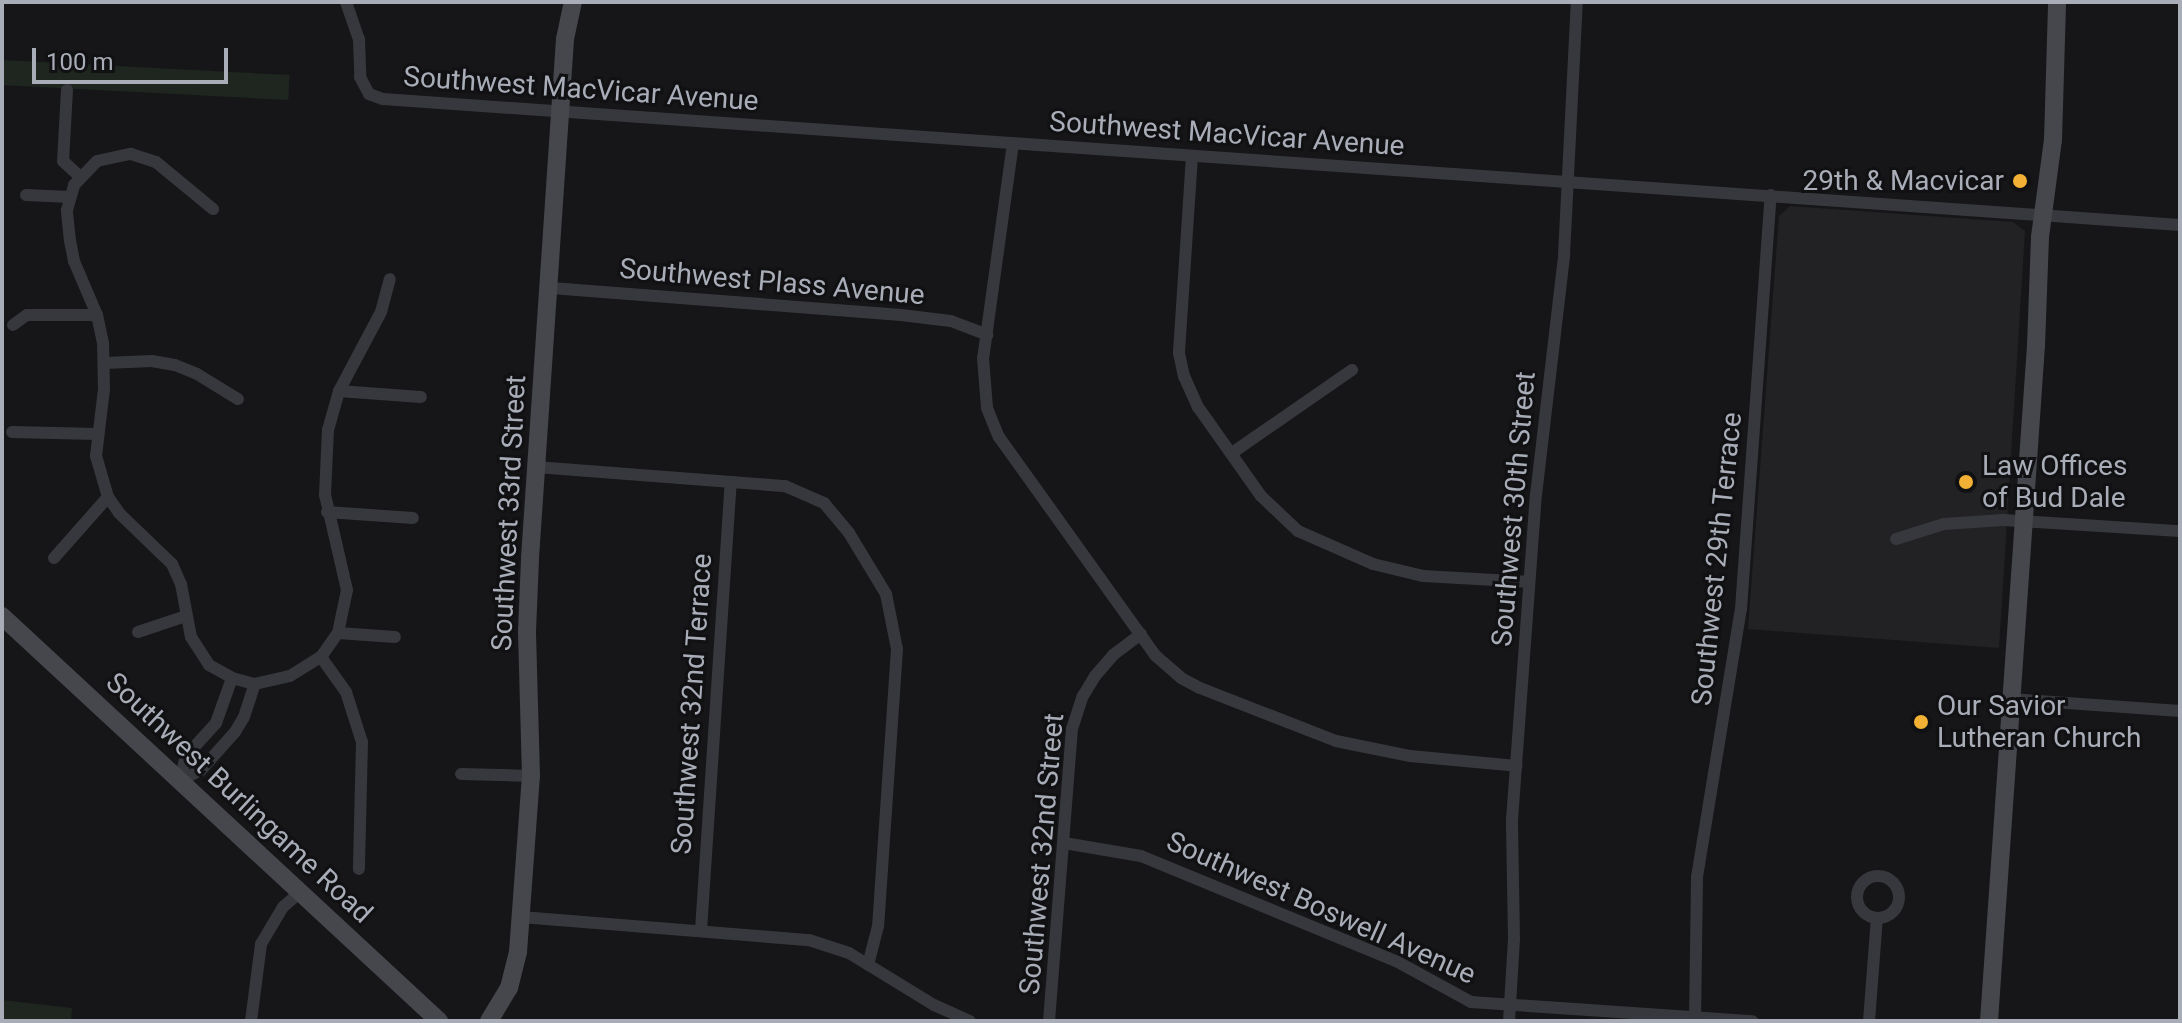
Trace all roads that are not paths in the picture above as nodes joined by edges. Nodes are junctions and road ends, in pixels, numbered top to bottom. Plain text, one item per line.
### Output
1 (346, 2) edge
2 (573, 2) edge
3 (1577, 2) edge
4 (2057, 2) edge
5 (67, 90) dead end
6 (561, 111) junction
7 (1013, 143) junction
8 (1192, 156) junction
9 (80, 177) junction
10 (1570, 180) junction
11 (26, 195) dead end
12 (1771, 195) junction
13 (70, 197) junction
14 (213, 209) dead end
15 (2045, 214) junction
16 (2180, 225) edge
17 (390, 279) dead end
18 (551, 288) junction
19 (97, 315) junction
20 (13, 325) dead end
21 (987, 335) junction
22 (105, 363) junction
23 (1352, 370) dead end
24 (339, 391) junction
25 (421, 397) dead end
26 (238, 399) dead end
27 (12, 432) dead end
28 (97, 434) junction
29 (1232, 453) junction
30 (536, 467) junction
31 (731, 482) junction
32 (108, 497) junction
33 (327, 512) junction
34 (413, 518) dead end
35 (2024, 522) junction
36 (2180, 531) edge
37 (1896, 539) dead end
38 (54, 558) dead end
39 (1529, 582) junction
40 (2, 616) edge
41 (186, 616) junction
42 (138, 632) dead end
43 (338, 633) junction
44 (1141, 634) junction
45 (395, 637) dead end
46 (321, 657) junction
47 (232, 678) junction
48 (255, 684) junction
49 (2011, 699) junction
50 (2180, 711) edge
51 (1517, 766) junction
52 (461, 774) dead end
53 (531, 776) junction
54 (180, 781) junction
55 (1064, 843) junction
56 (359, 869) dead end
57 (300, 892) junction
58 (521, 917) junction
59 (1877, 918) dead end
60 (701, 930) junction
61 (868, 965) junction
62 (1510, 1005) junction
63 (1695, 1019) edge
64 (251, 1021) edge
65 (439, 1021) edge
66 (489, 1021) edge
67 (970, 1021) edge
68 (1049, 1021) edge
69 (1509, 1021) edge
70 (1752, 1021) edge
71 (1869, 1021) edge
72 (1989, 1021) edge

1 - 6 street, Southwest MacVicar Avenue
2 - 6 main road, Southwest 33rd Street
3 - 10 street, Southwest 30th Street
4 - 15 main road
5 - 9 street
6 - 7 street, Southwest MacVicar Avenue
6 - 18 main road, Southwest 33rd Street
7 - 8 street, Southwest MacVicar Avenue
7 - 21 street
8 - 10 street, Southwest MacVicar Avenue
8 - 29 street
9 - 13 street
9 - 14 street
10 - 12 street, Southwest MacVicar Avenue
10 - 39 street, Southwest 30th Street
11 - 13 street
12 - 15 street, Southwest MacVicar Avenue
12 - 63 street, Southwest 29th Terrace
13 - 19 street
15 - 16 street, Southwest MacVicar Avenue
15 - 35 main road
17 - 24 street
18 - 21 street, Southwest Plass Avenue
18 - 30 main road, Southwest 33rd Street
19 - 20 street
19 - 22 street
21 - 44 street
22 - 26 street
22 - 28 street
23 - 29 street
24 - 25 street
24 - 33 street
27 - 28 street
28 - 32 street
29 - 39 street
30 - 31 street
30 - 53 main road, Southwest 33rd Street
31 - 60 street, Southwest 32nd Terrace
31 - 61 street
32 - 38 street
32 - 41 street
33 - 34 street
33 - 43 street
35 - 36 street
35 - 37 street
35 - 49 main road
39 - 51 street, Southwest 30th Street
40 - 54 main road, Southwest Burlingame Road
41 - 42 street
41 - 47 street
43 - 45 street
43 - 46 street
44 - 51 street
44 - 55 street, Southwest 32nd Street
46 - 48 street
46 - 56 street
47 - 48 street
47 - 54 street
48 - 54 street
49 - 50 street
49 - 72 main road
51 - 62 street, Southwest 30th Street
52 - 53 street
53 - 58 main road, Southwest 33rd Street
54 - 57 main road, Southwest Burlingame Road
55 - 62 street, Southwest Boswell Avenue
55 - 68 street, Southwest 32nd Street
57 - 64 street
57 - 65 main road, Southwest Burlingame Road
58 - 60 street
58 - 66 main road, Southwest 33rd Street
59 - 71 street
60 - 61 street
61 - 67 street
62 - 63 street, Southwest Boswell Avenue
62 - 69 street, Southwest 30th Street
63 - 70 street, Southwest Boswell Avenue

